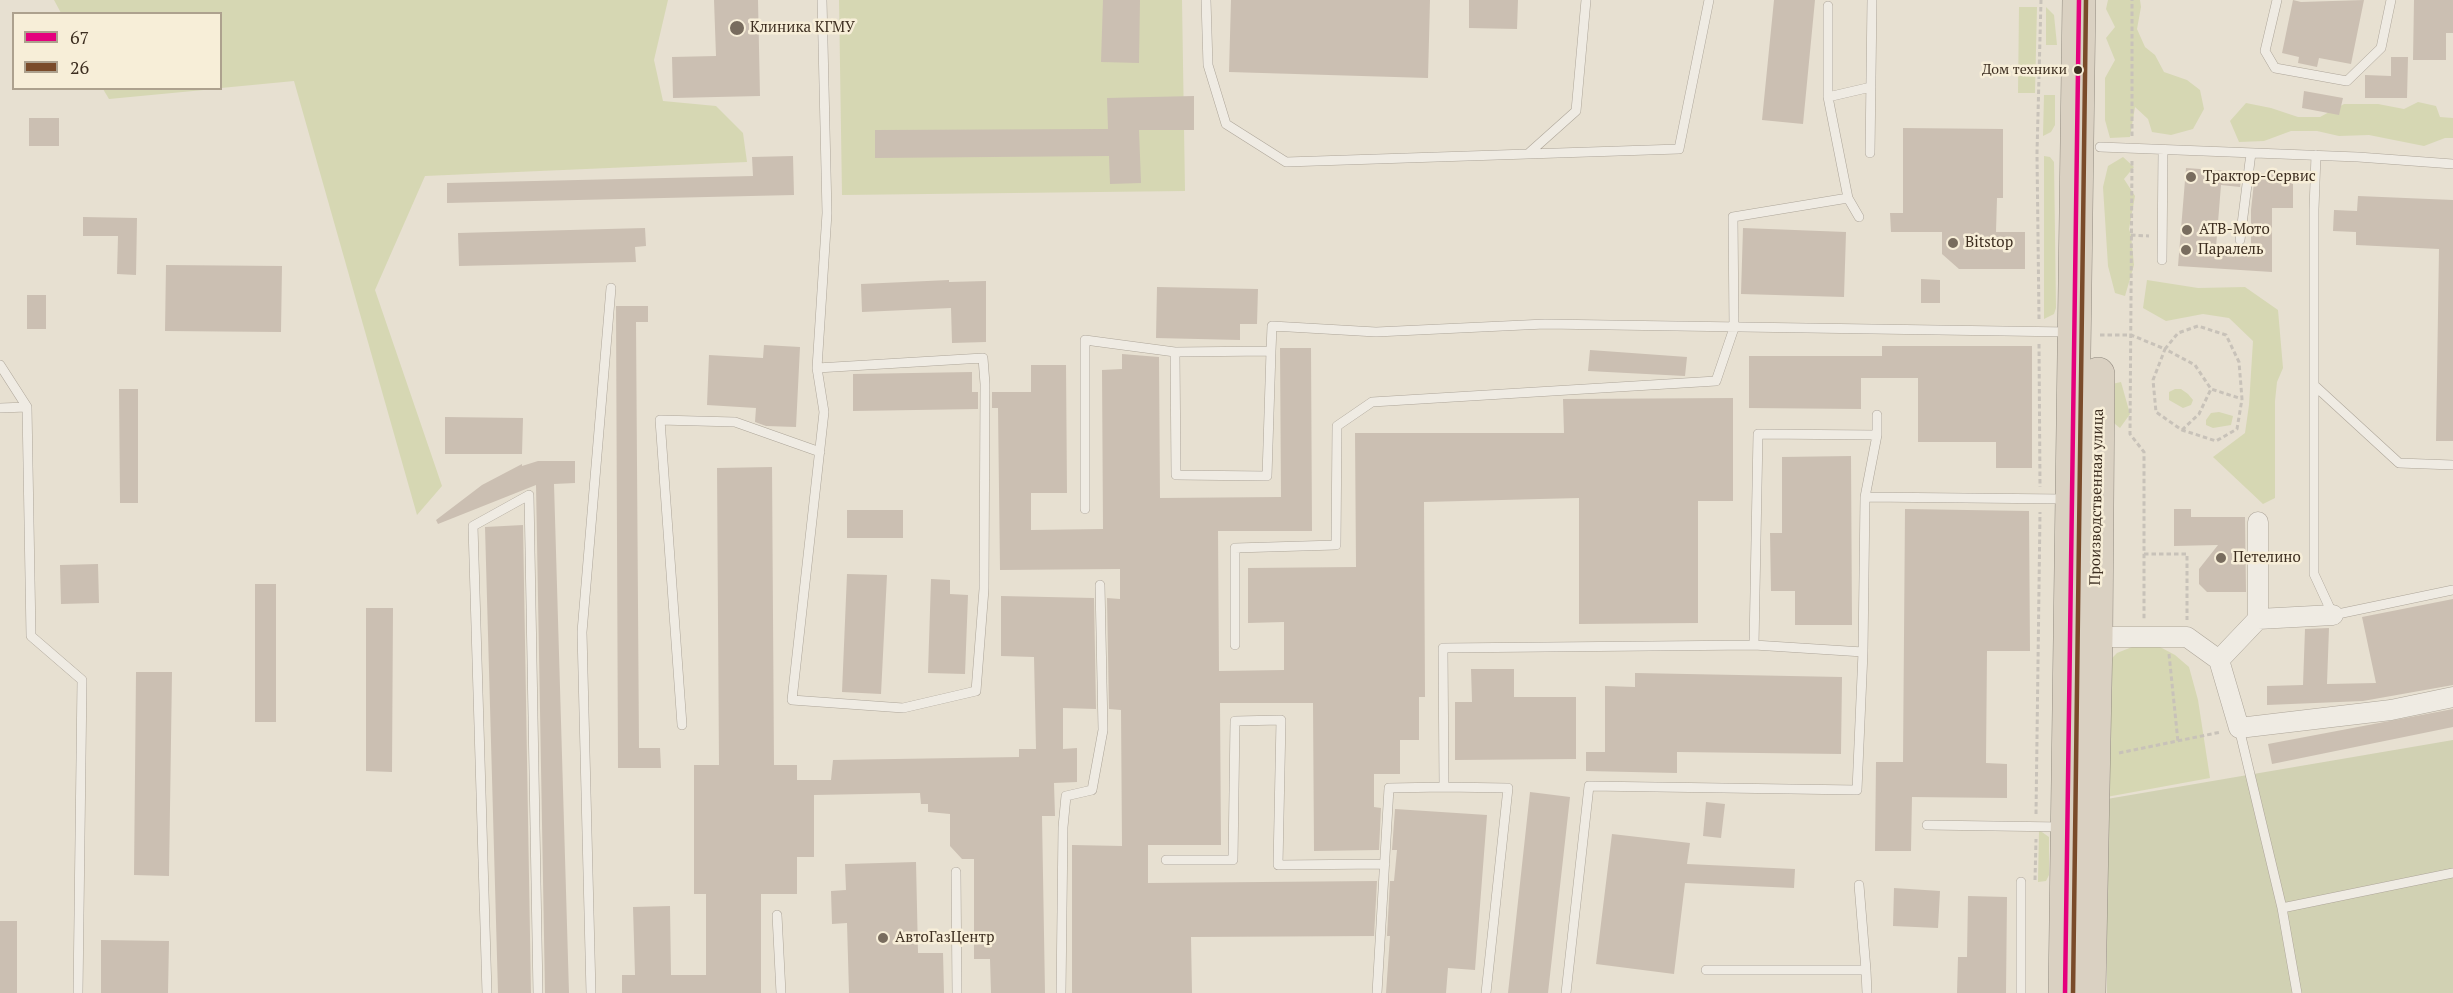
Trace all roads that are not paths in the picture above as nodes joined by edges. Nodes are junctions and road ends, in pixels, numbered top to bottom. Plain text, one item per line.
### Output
1 (822, 0) edge
2 (1206, 0) edge
3 (1586, 0) edge
4 (1709, 0) edge
5 (1872, 0) edge
6 (2079, 0) edge
7 (2102, 0) edge
8 (2277, 0) edge
9 (2391, 0) edge
10 (1828, 6) dead end
11 (1871, 87) junction
12 (1828, 97) junction
13 (2116, 148) junction
14 (2163, 150) junction
15 (1529, 153) junction
16 (1870, 153) dead end
17 (2251, 153) junction
18 (2316, 155) junction
19 (2453, 164) edge
20 (1848, 198) junction
21 (1859, 217) dead end
22 (2240, 240) dead end
23 (2162, 260) dead end
24 (611, 288) dead end
25 (1734, 327) junction
26 (2087, 334) junction
27 (1271, 351) junction
28 (1175, 352) junction
29 (0, 365) edge
30 (817, 368) junction
31 (2314, 385) junction
32 (27, 407) junction
33 (0, 408) edge
34 (1877, 415) dead end
35 (1877, 435) junction
36 (820, 452) junction
37 (2453, 465) edge
38 (1865, 497) junction
39 (2074, 499) junction
40 (1085, 509) dead end
41 (2258, 522) dead end
42 (1100, 585) dead end
43 (2453, 590) edge
44 (2333, 615) junction
45 (2258, 619) junction
46 (2096, 637) junction
47 (1235, 645) dead end
48 (1754, 645) junction
49 (1863, 652) junction
50 (2219, 660) junction
51 (2453, 697) edge
52 (682, 725) dead end
53 (2238, 728) junction
54 (1443, 787) junction
55 (1927, 825) dead end
56 (2068, 827) junction
57 (1166, 860) dead end
58 (1385, 864) junction
59 (956, 872) dead end
60 (2453, 873) edge
61 (2021, 882) dead end
62 (1859, 885) dead end
63 (2282, 908) junction
64 (777, 915) dead end
65 (1706, 970) dead end
66 (1866, 970) junction
67 (78, 993) edge
68 (487, 993) edge
69 (538, 993) edge
70 (591, 993) edge
71 (781, 993) edge
72 (957, 993) edge
73 (1061, 993) edge
74 (1377, 993) edge
75 (1486, 993) edge
76 (1566, 993) edge
77 (1867, 993) edge
78 (2021, 993) edge
79 (2066, 993) edge
80 (2089, 993) edge
81 (2297, 993) edge

1 - 30 lane
2 - 15 lane
3 - 15 lane
4 - 15 lane
5 - 11 lane
6 - 26 highway, Производственная улица
7 - 13 highway, Производственная улица
8 - 9 lane
10 - 12 lane
11 - 12 lane
11 - 16 lane
12 - 20 lane
13 - 14 lane
13 - 26 highway, Производственная улица
14 - 17 lane
14 - 23 lane
17 - 18 lane
17 - 22 lane
18 - 19 lane
18 - 31 lane
20 - 21 lane
20 - 25 lane
24 - 70 lane
25 - 26 lane
25 - 27 lane
25 - 47 lane
26 - 39 highway, Производственная улица
26 - 46 highway, Производственная улица
27 - 28 lane
27 - 28 lane
28 - 40 lane
29 - 32 lane
30 - 36 lane
30 - 36 lane
31 - 37 lane
31 - 44 lane
32 - 33 lane
32 - 67 lane
34 - 35 lane
35 - 38 lane
35 - 48 lane
36 - 52 lane
38 - 39 lane
38 - 49 lane
39 - 56 highway, Производственная улица
41 - 45 street
42 - 73 lane
43 - 44 lane
44 - 45 street
45 - 50 street
46 - 50 street
46 - 80 highway, Производственная улица
48 - 49 lane
48 - 54 lane
49 - 76 lane
50 - 53 street
51 - 53 street
53 - 63 lane
54 - 58 lane
54 - 75 lane
55 - 56 lane
56 - 79 highway, Производственная улица
57 - 58 lane
58 - 74 lane
59 - 72 lane
60 - 63 lane
61 - 78 lane
62 - 66 lane
63 - 81 lane
64 - 71 lane
65 - 66 lane
66 - 77 lane
68 - 69 lane

